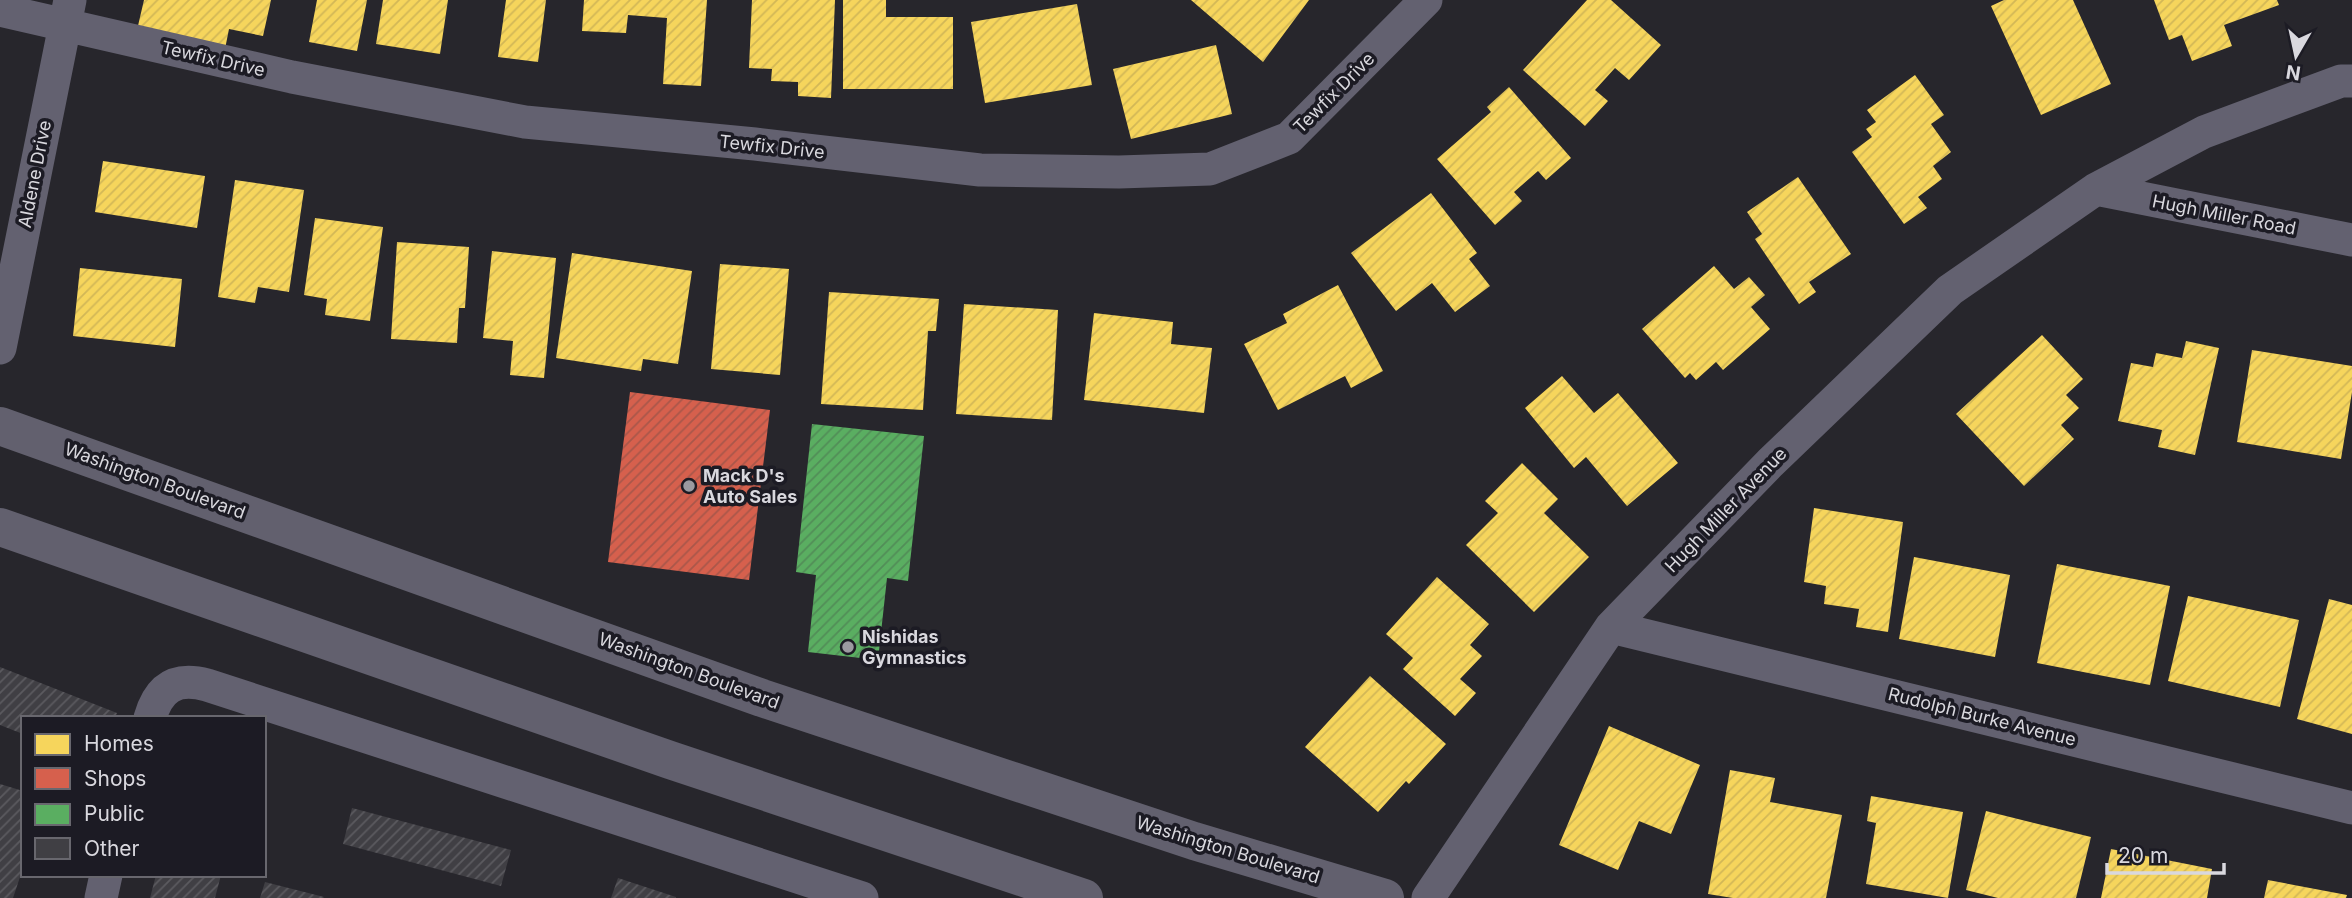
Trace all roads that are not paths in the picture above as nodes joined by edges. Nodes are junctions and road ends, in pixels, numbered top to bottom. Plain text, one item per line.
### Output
1 (1426, 0) edge
2 (0, 10) edge
3 (68, 13) edge
4 (2352, 81) edge
5 (2096, 190) junction
6 (2352, 240) edge
7 (0, 348) edge
8 (0, 426) edge
9 (0, 527) edge
10 (1611, 627) junction
11 (151, 716) edge
12 (2352, 807) edge
13 (106, 877) edge
14 (101, 898) edge
15 (862, 898) edge
16 (1084, 898) edge
17 (1385, 898) edge
18 (1428, 898) edge

1 - 3 street, Tewfix Drive
2 - 3 street, Tewfix Drive
3 - 7 street, Aldene Drive
4 - 5 street, Hugh Miller Avenue
5 - 6 street, Hugh Miller Road
5 - 10 street, Hugh Miller Avenue
8 - 17 highway, Washington Boulevard
9 - 16 highway
10 - 12 street, Rudolph Burke Avenue
10 - 18 street, Hugh Miller Avenue
11 - 15 street
13 - 14 street

